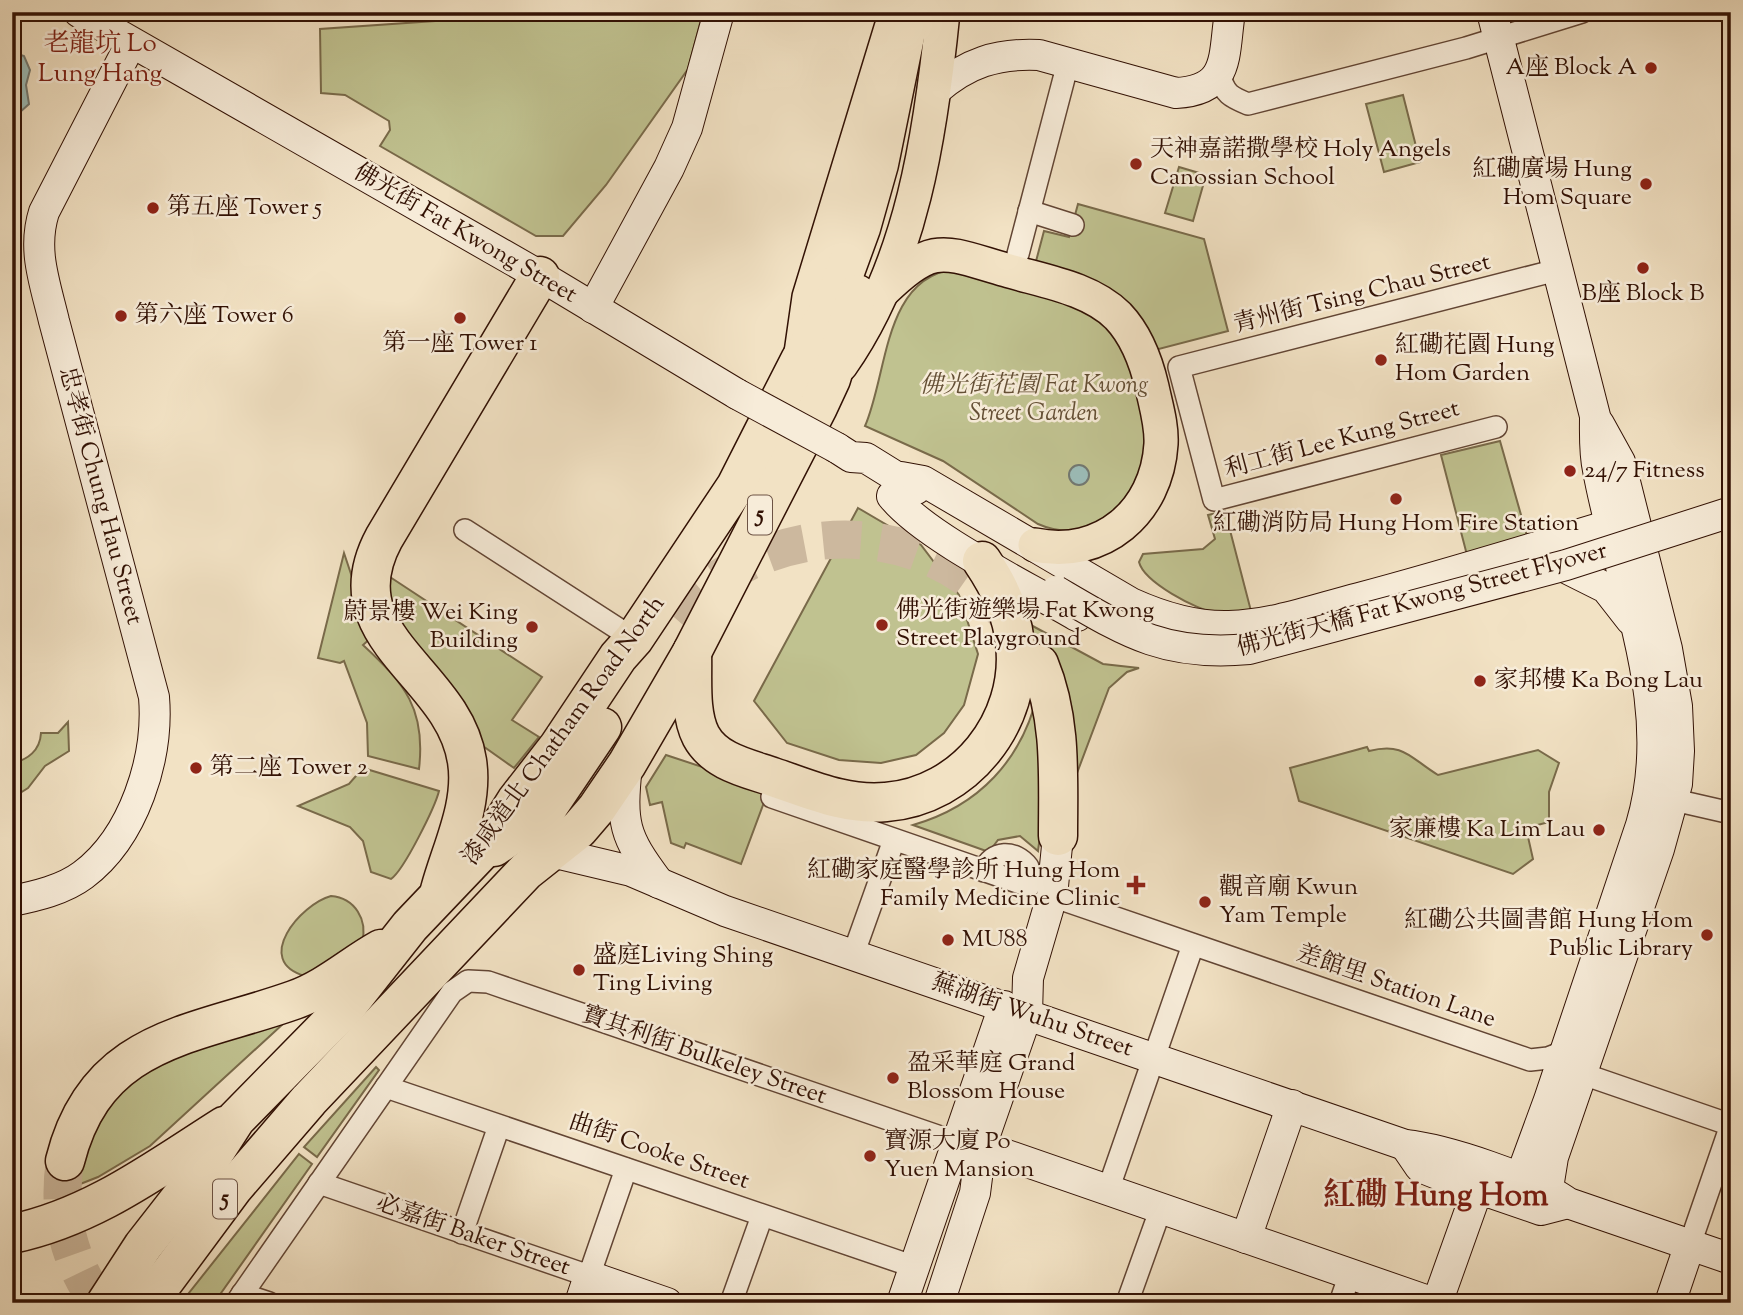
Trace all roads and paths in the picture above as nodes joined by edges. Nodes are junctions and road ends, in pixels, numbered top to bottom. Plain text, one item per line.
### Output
1 (79, 12) edge
2 (719, 12) edge
3 (895, 12) edge
4 (910, 12) edge
5 (934, 12) edge
6 (943, 12) edge
7 (1230, 12) edge
8 (1583, 12) edge
9 (1495, 25) edge
10 (131, 43) junction
11 (1068, 62) junction
12 (1220, 75) junction
13 (936, 90) junction
14 (897, 124) junction
15 (1029, 211) junction
16 (1073, 225) dead end
17 (1018, 254) dead end
18 (1557, 270) junction
19 (540, 276) junction
20 (883, 291) junction
21 (593, 308) junction
22 (1179, 367) joint
23 (816, 369) junction
24 (1496, 427) dead end
25 (844, 452) joint
26 (897, 486) junction
27 (1731, 501) edge
28 (1731, 511) edge
29 (465, 530) dead end
30 (1626, 533) junction
31 (1035, 545) junction
32 (982, 561) junction
33 (1568, 569) junction
34 (1060, 584) junction
35 (675, 618) tunnel mouth
36 (1636, 628) junction
37 (634, 639) junction
38 (692, 652) junction
39 (1039, 664) dead end
40 (627, 764) junction
41 (772, 797) dead end
42 (1662, 797) junction
43 (1731, 813) edge
44 (1058, 836) joint
45 (894, 839) junction
46 (539, 861) junction
47 (470, 863) junction
48 (984, 871) dead end
49 (660, 885) junction
50 (439, 894) junction
51 (1052, 896) junction
52 (12, 901) edge
53 (398, 940) junction
54 (1193, 945) junction
55 (853, 955) junction
56 (1016, 1010) junction
57 (1154, 1058) junction
58 (1574, 1063) junction
59 (386, 1087) junction
60 (1292, 1105) junction
61 (236, 1119) junction
62 (499, 1125) junction
63 (1731, 1125) edge
64 (970, 1144) junction
65 (1405, 1145) junction
66 (1553, 1157) junction
67 (65, 1161) tunnel mouth
68 (626, 1169) junction
69 (1520, 1180) junction
70 (319, 1183) junction
71 (1478, 1188) junction
72 (1108, 1190) junction
73 (1558, 1196) junction
74 (1161, 1208) junction
75 (762, 1216) junction
76 (462, 1233) junction
77 (12, 1234) edge
78 (1246, 1238) junction
79 (1690, 1244) junction
80 (1731, 1259) edge
81 (915, 1268) junction
82 (1350, 1274) junction
83 (584, 1289) edge
84 (239, 1298) edge
85 (106, 1303) edge
86 (148, 1303) edge
87 (269, 1303) edge
88 (667, 1303) edge
89 (732, 1303) edge
90 (902, 1303) edge
91 (939, 1303) edge
92 (1127, 1303) edge
93 (1340, 1303) edge
94 (1436, 1303) edge
95 (1670, 1303) edge

1 - 10 main road, 佛光街 Fat Kwong Street
2 - 21 main road
3 - 23 main road, 漆咸道北 Chatham Road North
4 - 14 highway, 5
5 - 14 highway, 5
6 - 13 main road, 漆咸道北 Chatham Road North
7 - 12 main road
8 - 9 street
9 - 12 street
9 - 18 main road
10 - 19 main road, 佛光街 Fat Kwong Street
10 - 52 main road, 忠孝街 Chung Hau Street
11 - 12 main road
11 - 13 main road
11 - 15 street
13 - 20 main road, 漆咸道北 Chatham Road North
14 - 23 highway, 漆咸道北 Chatham Road North / 5
15 - 16 street
15 - 17 street
18 - 22 street, 青州街 Tsing Chau Street
18 - 30 main road
19 - 21 main road, 佛光街 Fat Kwong Street
19 - 50 highway
20 - 23 main road, 漆咸道北 Chatham Road North
20 - 31 main road
21 - 25 main road, 佛光街 Fat Kwong Street, bridge
22 - 24 street, 利工街 Lee Kung Street
23 - 37 highway, 漆咸道北 Chatham Road North / 5
23 - 38 highway, 漆咸道北 Chatham Road North / 5
25 - 26 main road, 佛光街天橋 Fat Kwong Street Flyover
26 - 31 main road
26 - 32 main road
26 - 34 main road, 佛光街天橋 Fat Kwong Street Flyover
27 - 34 main road, 佛光街天橋 Fat Kwong Street Flyover
28 - 30 street
28 - 34 main road, 佛光街天橋 Fat Kwong Street Flyover, bridge
29 - 37 street
30 - 31 main road
30 - 33 main road
30 - 36 main road
30 - 42 main road
32 - 33 main road
32 - 38 highway
33 - 36 main road
35 - 47 highway
36 - 42 main road
37 - 47 highway, 漆咸道北 Chatham Road North / 5
38 - 40 highway, 漆咸道北 Chatham Road North / 5
39 - 44 highway
40 - 46 highway, 漆咸道北 Chatham Road North / 5
40 - 49 main road
41 - 45 street
42 - 43 street
42 - 58 main road
44 - 51 main road
45 - 48 street
45 - 55 street
46 - 49 main road, 蕪湖街 Wuhu Street
46 - 86 highway, 漆咸道北 Chatham Road North / 5
47 - 50 highway, 漆咸道北 Chatham Road North / 5
49 - 55 main road, 蕪湖街 Wuhu Street
50 - 53 highway, 漆咸道北 Chatham Road North / 5
51 - 54 street, 差館里 Station Lane
51 - 56 main road
53 - 61 highway, 漆咸道北 Chatham Road North / 5
53 - 67 highway
54 - 57 street
54 - 58 street, 差館里 Station Lane
55 - 56 main road, 蕪湖街 Wuhu Street
56 - 57 main road, 蕪湖街 Wuhu Street
56 - 64 main road
57 - 60 main road, 蕪湖街 Wuhu Street
57 - 72 street
58 - 63 street
58 - 66 main road
58 - 69 main road
59 - 62 street, 曲街 Cooke Street
59 - 64 street, 寶其利街 Bulkeley Street
59 - 70 street
60 - 65 main road, 蕪湖街 Wuhu Street
60 - 78 main road
61 - 77 highway
61 - 85 highway, 漆咸道北 Chatham Road North / 5
62 - 68 street, 曲街 Cooke Street
62 - 76 street
63 - 79 street
64 - 72 main road, 寶其利街 Bulkeley Street
64 - 81 main road
64 - 91 main road
65 - 69 main road, 蕪湖街 Wuhu Street
65 - 71 main road, 蕪湖街 Wuhu Street
66 - 69 main road
66 - 73 main road
68 - 75 street, 曲街 Cooke Street
68 - 83 street
69 - 71 main road
69 - 73 main road, 蕪湖街 Wuhu Street
70 - 76 street, 必嘉街 Baker Street
70 - 84 street
71 - 73 main road, 蕪湖街 Wuhu Street
71 - 94 main road
72 - 74 main road, 寶其利街 Bulkeley Street
73 - 79 main road, 蕪湖街 Wuhu Street
74 - 78 main road, 寶其利街 Bulkeley Street
74 - 92 street
75 - 81 street, 曲街 Cooke Street
75 - 89 street
76 - 83 street, 必嘉街 Baker Street
78 - 82 main road, 寶其利街 Bulkeley Street
79 - 80 main road, 蕪湖街 Wuhu Street
79 - 95 main road
81 - 90 main road
82 - 93 street
82 - 94 main road, 寶其利街 Bulkeley Street
83 - 88 main road, 必嘉街 Baker Street
84 - 87 street

